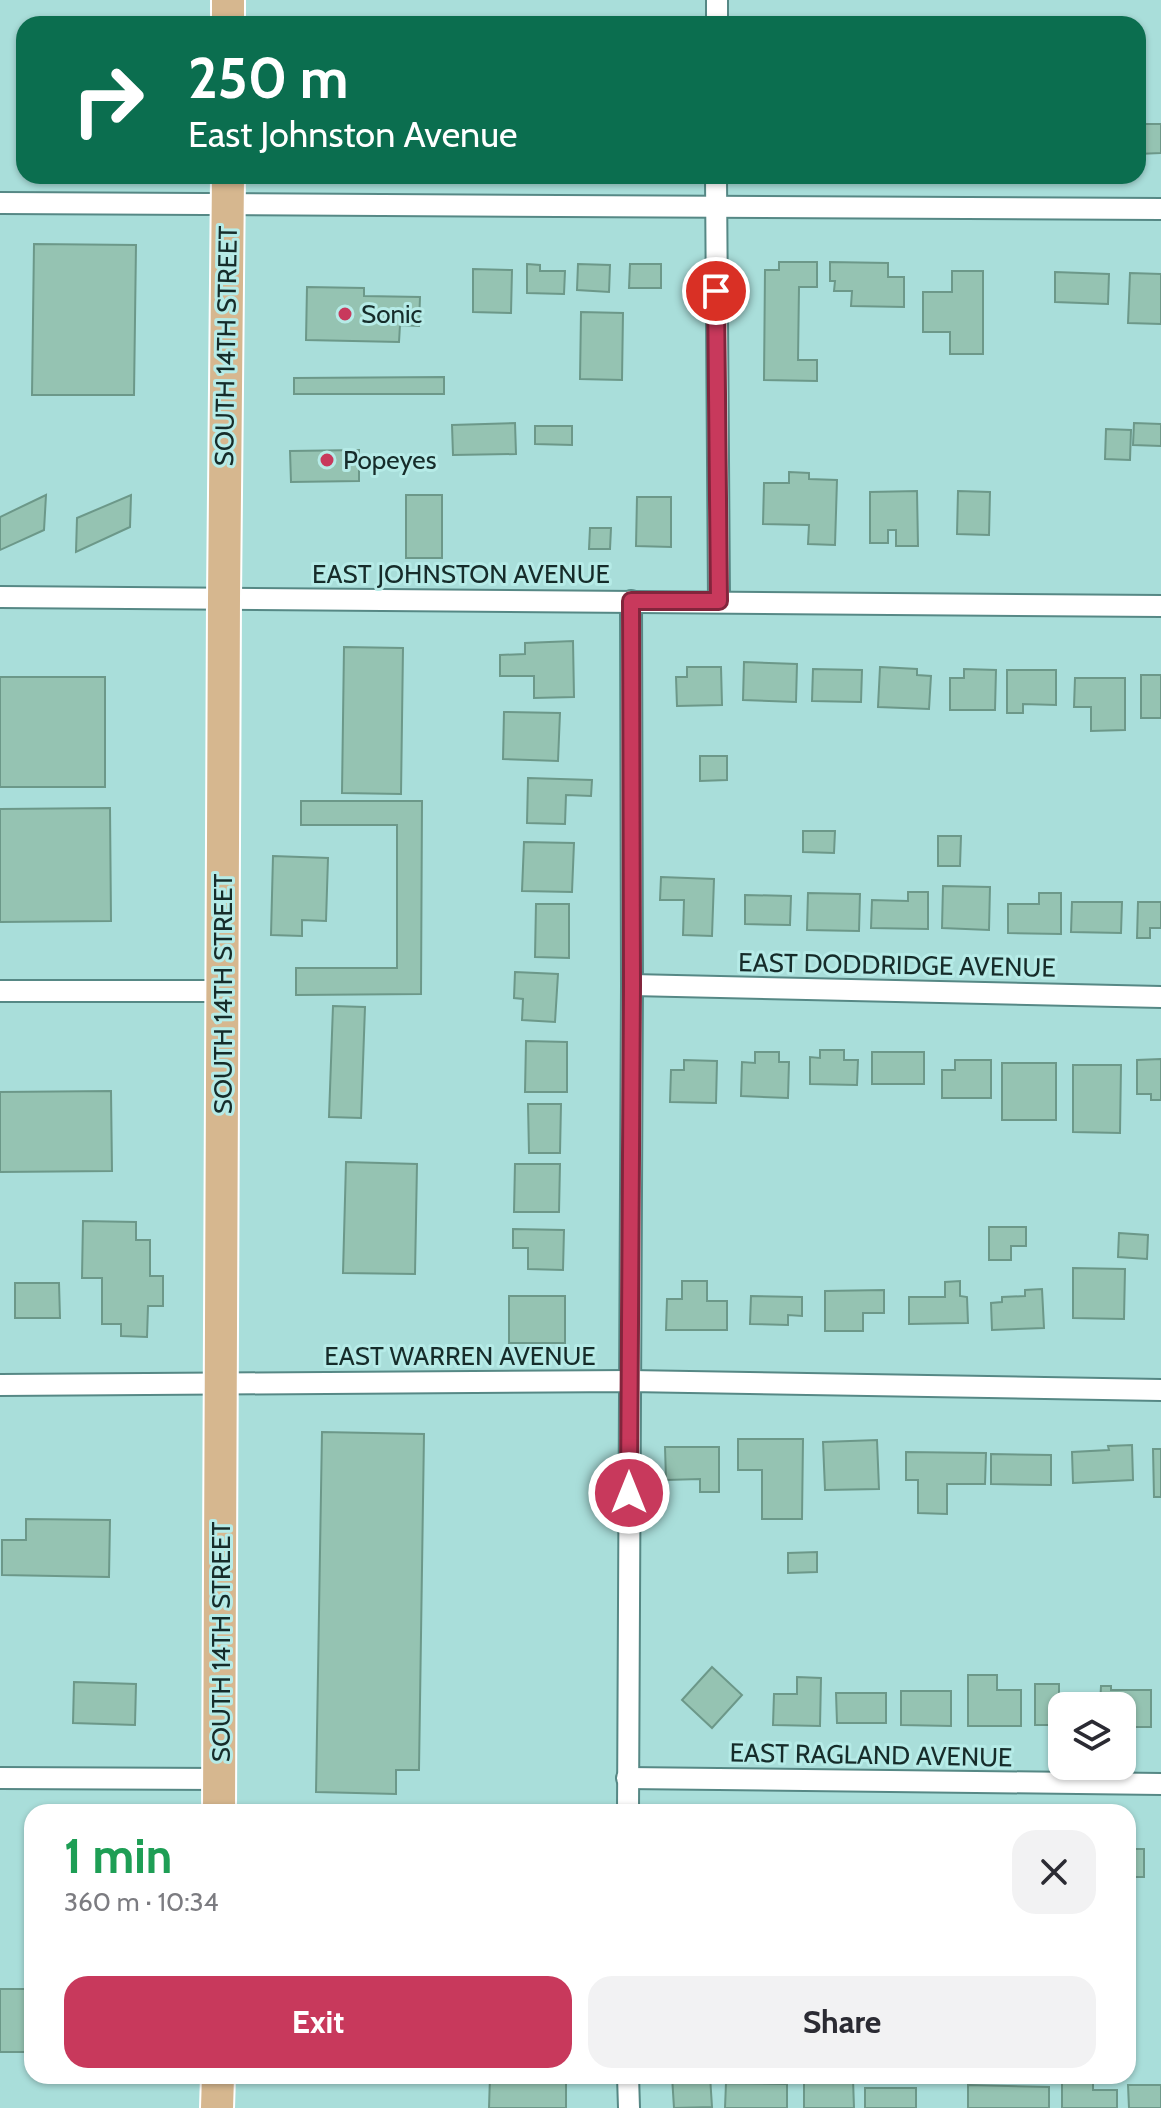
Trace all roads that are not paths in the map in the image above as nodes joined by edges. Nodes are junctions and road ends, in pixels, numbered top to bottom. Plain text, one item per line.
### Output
1 (716, 184) edge
2 (228, 190) edge
3 (0, 203) edge
4 (715, 206) junction
5 (1161, 209) edge
6 (0, 597) edge
7 (224, 599) junction
8 (631, 601) junction
9 (719, 601) junction
10 (1161, 606) edge
11 (632, 985) junction
12 (0, 991) edge
13 (223, 991) junction
14 (1161, 997) edge
15 (630, 1381) junction
16 (222, 1383) junction
17 (0, 1385) edge
18 (1161, 1390) edge
19 (0, 1778) edge
20 (627, 1778) junction
21 (220, 1779) junction
22 (1161, 1784) edge
23 (219, 1804) edge
24 (628, 1804) edge
25 (218, 2084) edge
26 (628, 2084) edge
27 (217, 2108) edge
28 (629, 2108) edge

1 - 4 street
2 - 3 street
2 - 4 street
2 - 7 main road, SOUTH 14TH STREET
4 - 5 street
4 - 9 street
6 - 7 street, EAST JOHNSTON AVENUE
7 - 8 street, EAST JOHNSTON AVENUE
7 - 13 main road, SOUTH 14TH STREET
8 - 9 street, EAST JOHNSTON AVENUE
8 - 11 street
9 - 10 street, EAST JOHNSTON AVENUE
11 - 14 street, EAST DODDRIDGE AVENUE
11 - 15 street
12 - 13 street
13 - 16 main road, SOUTH 14TH STREET
15 - 16 street, EAST WARREN AVENUE
15 - 18 street, EAST WARREN AVENUE
15 - 20 street
16 - 17 street, EAST WARREN AVENUE
16 - 21 main road, SOUTH 14TH STREET
19 - 21 street
20 - 22 street, EAST RAGLAND AVENUE
20 - 24 street
21 - 23 main road, SOUTH 14TH STREET
25 - 27 main road
26 - 28 street

